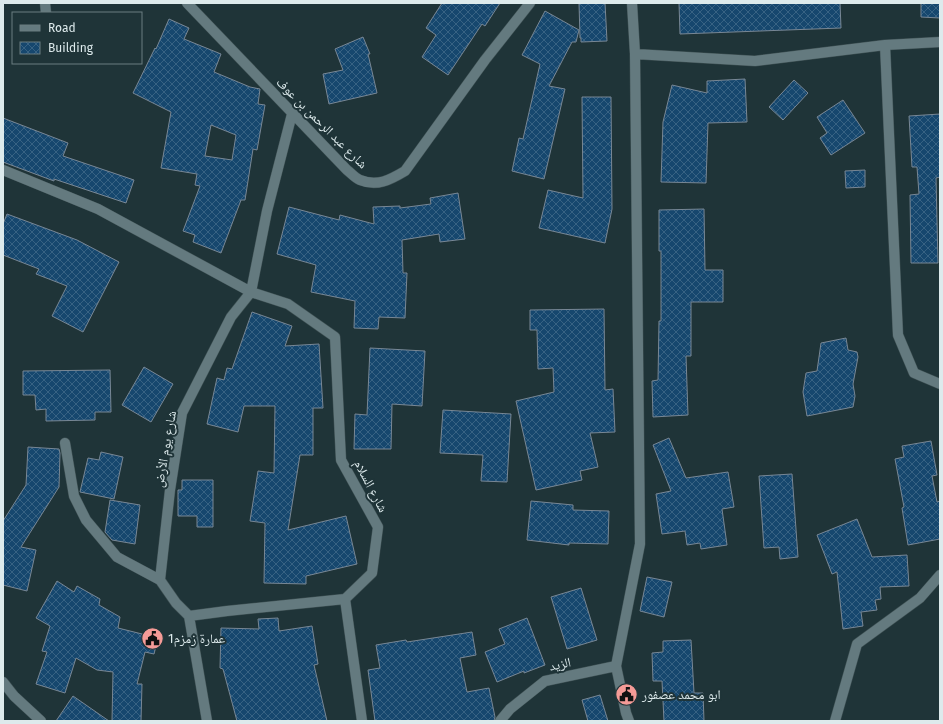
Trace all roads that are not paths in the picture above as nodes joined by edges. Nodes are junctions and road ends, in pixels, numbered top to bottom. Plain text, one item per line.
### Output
1 (187, 3) edge
2 (530, 3) edge
3 (632, 3) edge
4 (940, 42) edge
5 (885, 45) junction
6 (635, 54) junction
7 (292, 114) junction
8 (3, 170) edge
9 (251, 292) junction
10 (940, 384) edge
11 (65, 443) dead end
12 (940, 575) edge
13 (160, 580) junction
14 (345, 599) junction
15 (189, 616) junction
16 (616, 666) junction
17 (3, 682) edge
18 (41, 721) edge
19 (207, 721) edge
20 (362, 721) edge
21 (500, 721) edge
22 (629, 721) edge
23 (835, 721) edge

1 - 7 street, شارع عبد الرحمن بن عوف
2 - 7 street, شارع عبد الرحمن بن عوف
3 - 6 street
4 - 5 street
5 - 6 street
5 - 10 street
6 - 16 street
7 - 9 street
8 - 9 street
9 - 13 street, شارع يوم الأرض
9 - 14 street, شارع السلام
11 - 13 street
12 - 23 street
13 - 15 street
14 - 15 street
14 - 20 street
15 - 19 street
16 - 21 street, الزيد
16 - 22 street
17 - 18 street

